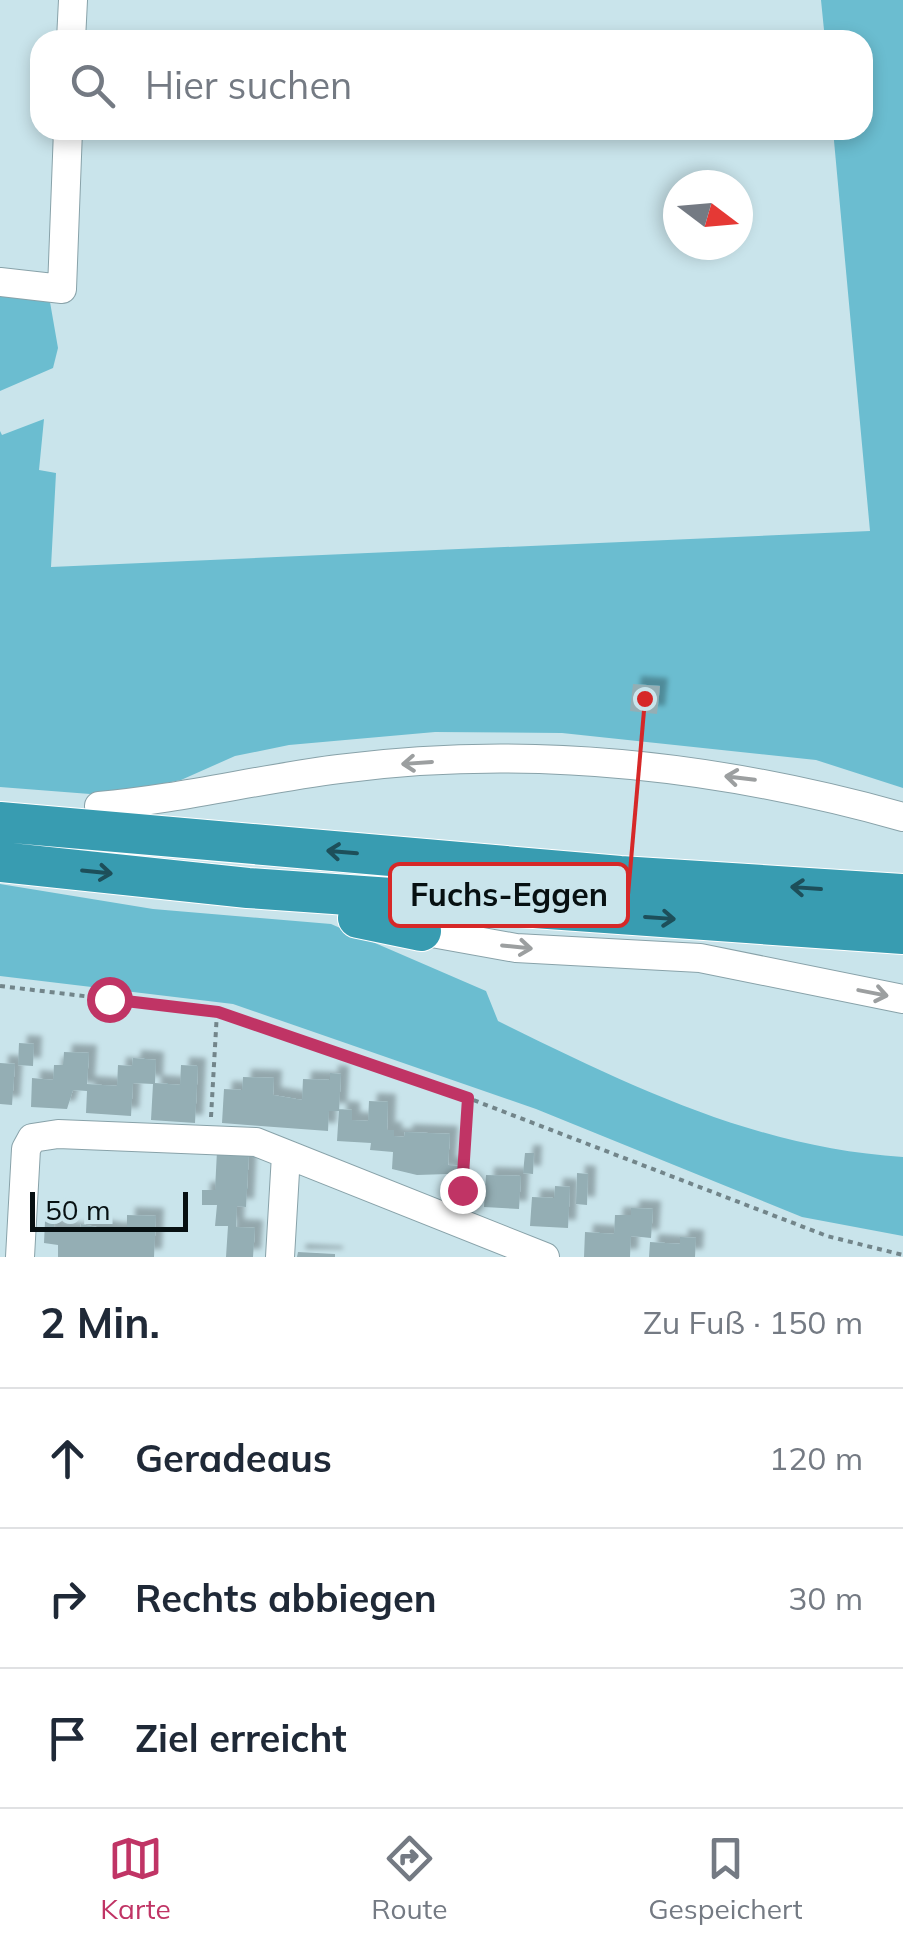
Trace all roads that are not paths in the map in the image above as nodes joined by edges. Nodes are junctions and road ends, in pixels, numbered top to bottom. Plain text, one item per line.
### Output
1 (73, 0) edge
2 (72, 30) edge
3 (68, 140) edge
4 (0, 282) edge
5 (99, 806) joint
6 (0, 808) edge
7 (903, 817) edge
8 (0, 822) edge
9 (0, 862) edge
10 (248, 888) junction
11 (903, 894) edge
12 (421, 931) joint
13 (903, 934) edge
14 (903, 999) edge
15 (286, 1155) junction
16 (20, 1257) edge
17 (280, 1257) edge
18 (545, 1257) edge

1 - 2 street
3 - 4 street
5 - 6 highway
7 -> 5 street
11 -> 8 highway
9 -> 10 highway
10 - 12 highway
10 -> 13 highway
12 -> 14 street
15 - 16 street
15 - 17 street
15 - 18 street

